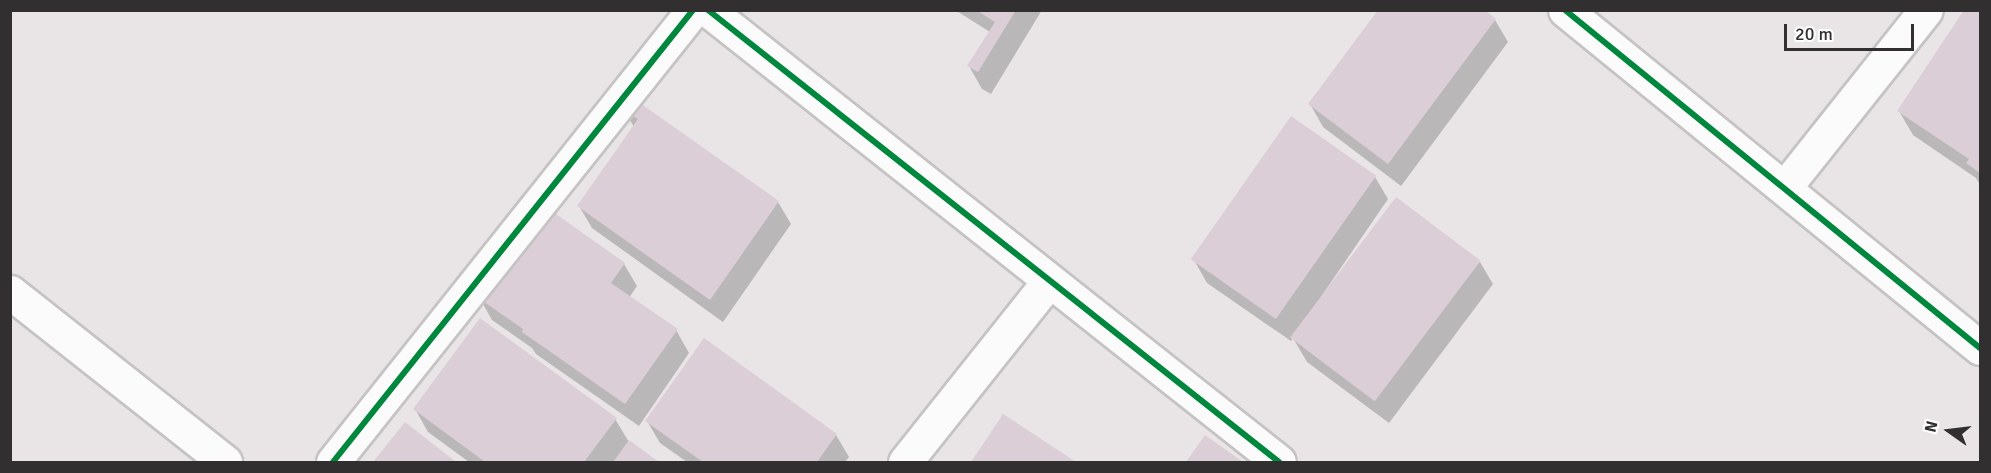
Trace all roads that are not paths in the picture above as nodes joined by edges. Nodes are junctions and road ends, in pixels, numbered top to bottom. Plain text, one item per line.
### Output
1 (693, 10) edge
2 (708, 10) edge
3 (1565, 10) edge
4 (1926, 10) edge
5 (1785, 187) junction
6 (1049, 280) junction
7 (10, 292) edge
8 (1980, 348) edge
9 (225, 462) edge
10 (333, 462) edge
11 (904, 462) edge
12 (1279, 462) edge

1 - 10 street
2 - 6 street
3 - 5 street
4 - 5 street
5 - 8 street
6 - 11 street
6 - 12 street
7 - 9 street

